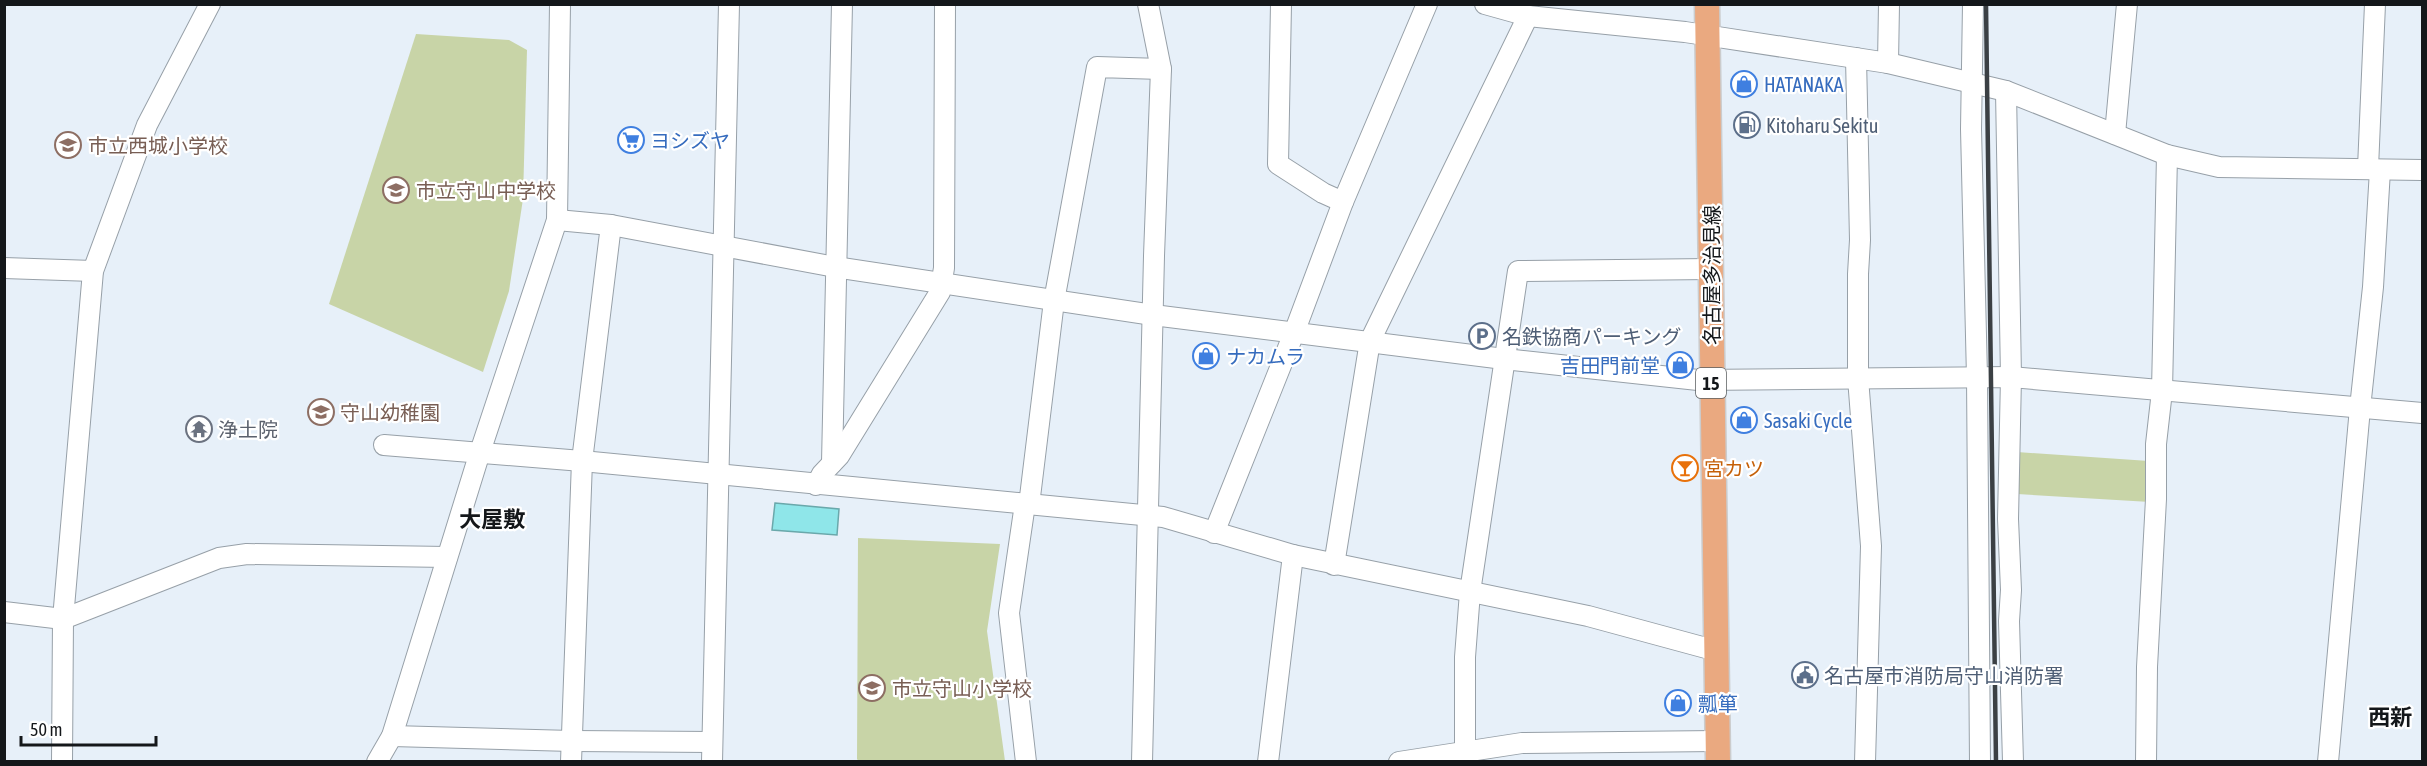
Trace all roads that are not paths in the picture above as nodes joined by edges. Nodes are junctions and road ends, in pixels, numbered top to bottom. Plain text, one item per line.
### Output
1 (210, 4) edge
2 (560, 4) edge
3 (729, 4) edge
4 (842, 4) edge
5 (945, 4) edge
6 (1148, 4) edge
7 (1281, 4) edge
8 (1427, 4) edge
9 (1485, 4) edge
10 (1707, 4) edge
11 (1888, 4) edge
12 (1973, 4) edge
13 (2127, 4) edge
14 (2375, 4) edge
15 (1598, 13) edge
16 (1528, 16) junction
17 (1708, 35) junction
18 (1856, 58) junction
19 (1888, 63) junction
20 (1161, 69) junction
21 (1972, 83) junction
22 (2006, 91) junction
23 (2115, 134) junction
24 (2167, 155) junction
25 (2374, 170) junction
26 (2422, 170) edge
27 (1343, 202) junction
28 (557, 220) junction
29 (611, 225) junction
30 (723, 248) junction
31 (835, 267) junction
32 (4, 268) edge
33 (1712, 269) junction
34 (93, 271) junction
35 (942, 282) junction
36 (1054, 301) junction
37 (1153, 315) junction
38 (1294, 333) junction
39 (1370, 341) junction
40 (1504, 359) junction
41 (1977, 377) junction
42 (2011, 377) junction
43 (1858, 378) junction
44 (1711, 379) junction
45 (2162, 391) junction
46 (2360, 408) junction
47 (2422, 413) edge
48 (384, 445) dead end
49 (480, 452) junction
50 (582, 461) junction
51 (832, 463) junction
52 (718, 474) junction
53 (816, 485) junction
54 (1027, 505) junction
55 (1148, 515) junction
56 (1214, 533) junction
57 (1293, 555) junction
58 (447, 557) junction
59 (1334, 565) junction
60 (1470, 592) junction
61 (4, 612) edge
62 (63, 619) junction
63 (1717, 651) junction
64 (392, 736) junction
65 (572, 741) junction
66 (712, 742) junction
67 (1718, 751) edge
68 (1465, 757) edge
69 (62, 762) edge
70 (377, 762) edge
71 (571, 762) edge
72 (712, 762) edge
73 (1026, 762) edge
74 (1142, 762) edge
75 (1268, 762) edge
76 (1399, 762) edge
77 (1865, 762) edge
78 (1980, 762) edge
79 (2013, 762) edge
80 (2146, 762) edge
81 (2328, 762) edge

1 - 34 street
2 - 28 street
3 - 30 street
4 - 31 street
5 - 35 street
6 - 20 street
7 - 27 street
8 - 27 street
9 - 16 street
10 - 17 main road, 名古屋多治見線 / 15
11 - 19 street
12 - 21 street
13 - 23 street
14 - 25 street
15 - 16 street
15 - 17 street
16 - 39 street
17 - 18 street
17 - 33 main road, 名古屋多治見線 / 15
18 - 19 street
18 - 43 street
19 - 21 street
20 - 36 street
20 - 37 street
21 - 22 street
21 - 41 street
22 - 23 street
22 - 42 street
23 - 24 street
24 - 25 street
24 - 45 street
25 - 26 street
25 - 46 street
27 - 38 street
28 - 29 street
28 - 49 street
29 - 30 street
29 - 50 street
30 - 31 street
30 - 52 street
31 - 35 street
31 - 51 street
32 - 34 street
33 - 40 street
33 - 44 main road, 名古屋多治見線 / 15
34 - 62 street
35 - 36 street
35 - 51 street
36 - 37 street
36 - 54 street
37 - 38 street
37 - 55 street
38 - 39 street
38 - 56 street
39 - 40 street
39 - 59 street
40 - 44 street
40 - 60 street
41 - 42 street
41 - 43 street
41 - 78 street
42 - 45 street
42 - 79 street
43 - 44 street
43 - 77 street
44 - 63 main road, 名古屋多治見線 / 15
45 - 46 street
45 - 80 street
46 - 47 street
46 - 81 street
48 - 49 street
49 - 50 street
49 - 58 street
50 - 52 street
50 - 65 street
51 - 53 street
52 - 53 street
52 - 66 street
53 - 54 street
54 - 55 street
54 - 73 street
55 - 56 street
55 - 74 street
56 - 57 street
57 - 59 street
57 - 75 street
58 - 62 street
58 - 64 street
59 - 60 street
60 - 63 street
60 - 68 street
61 - 62 street
62 - 69 street
63 - 67 main road, 名古屋多治見線 / 15
64 - 65 street
64 - 70 street
65 - 66 street
65 - 71 street
66 - 72 street
67 - 68 street
68 - 76 street

